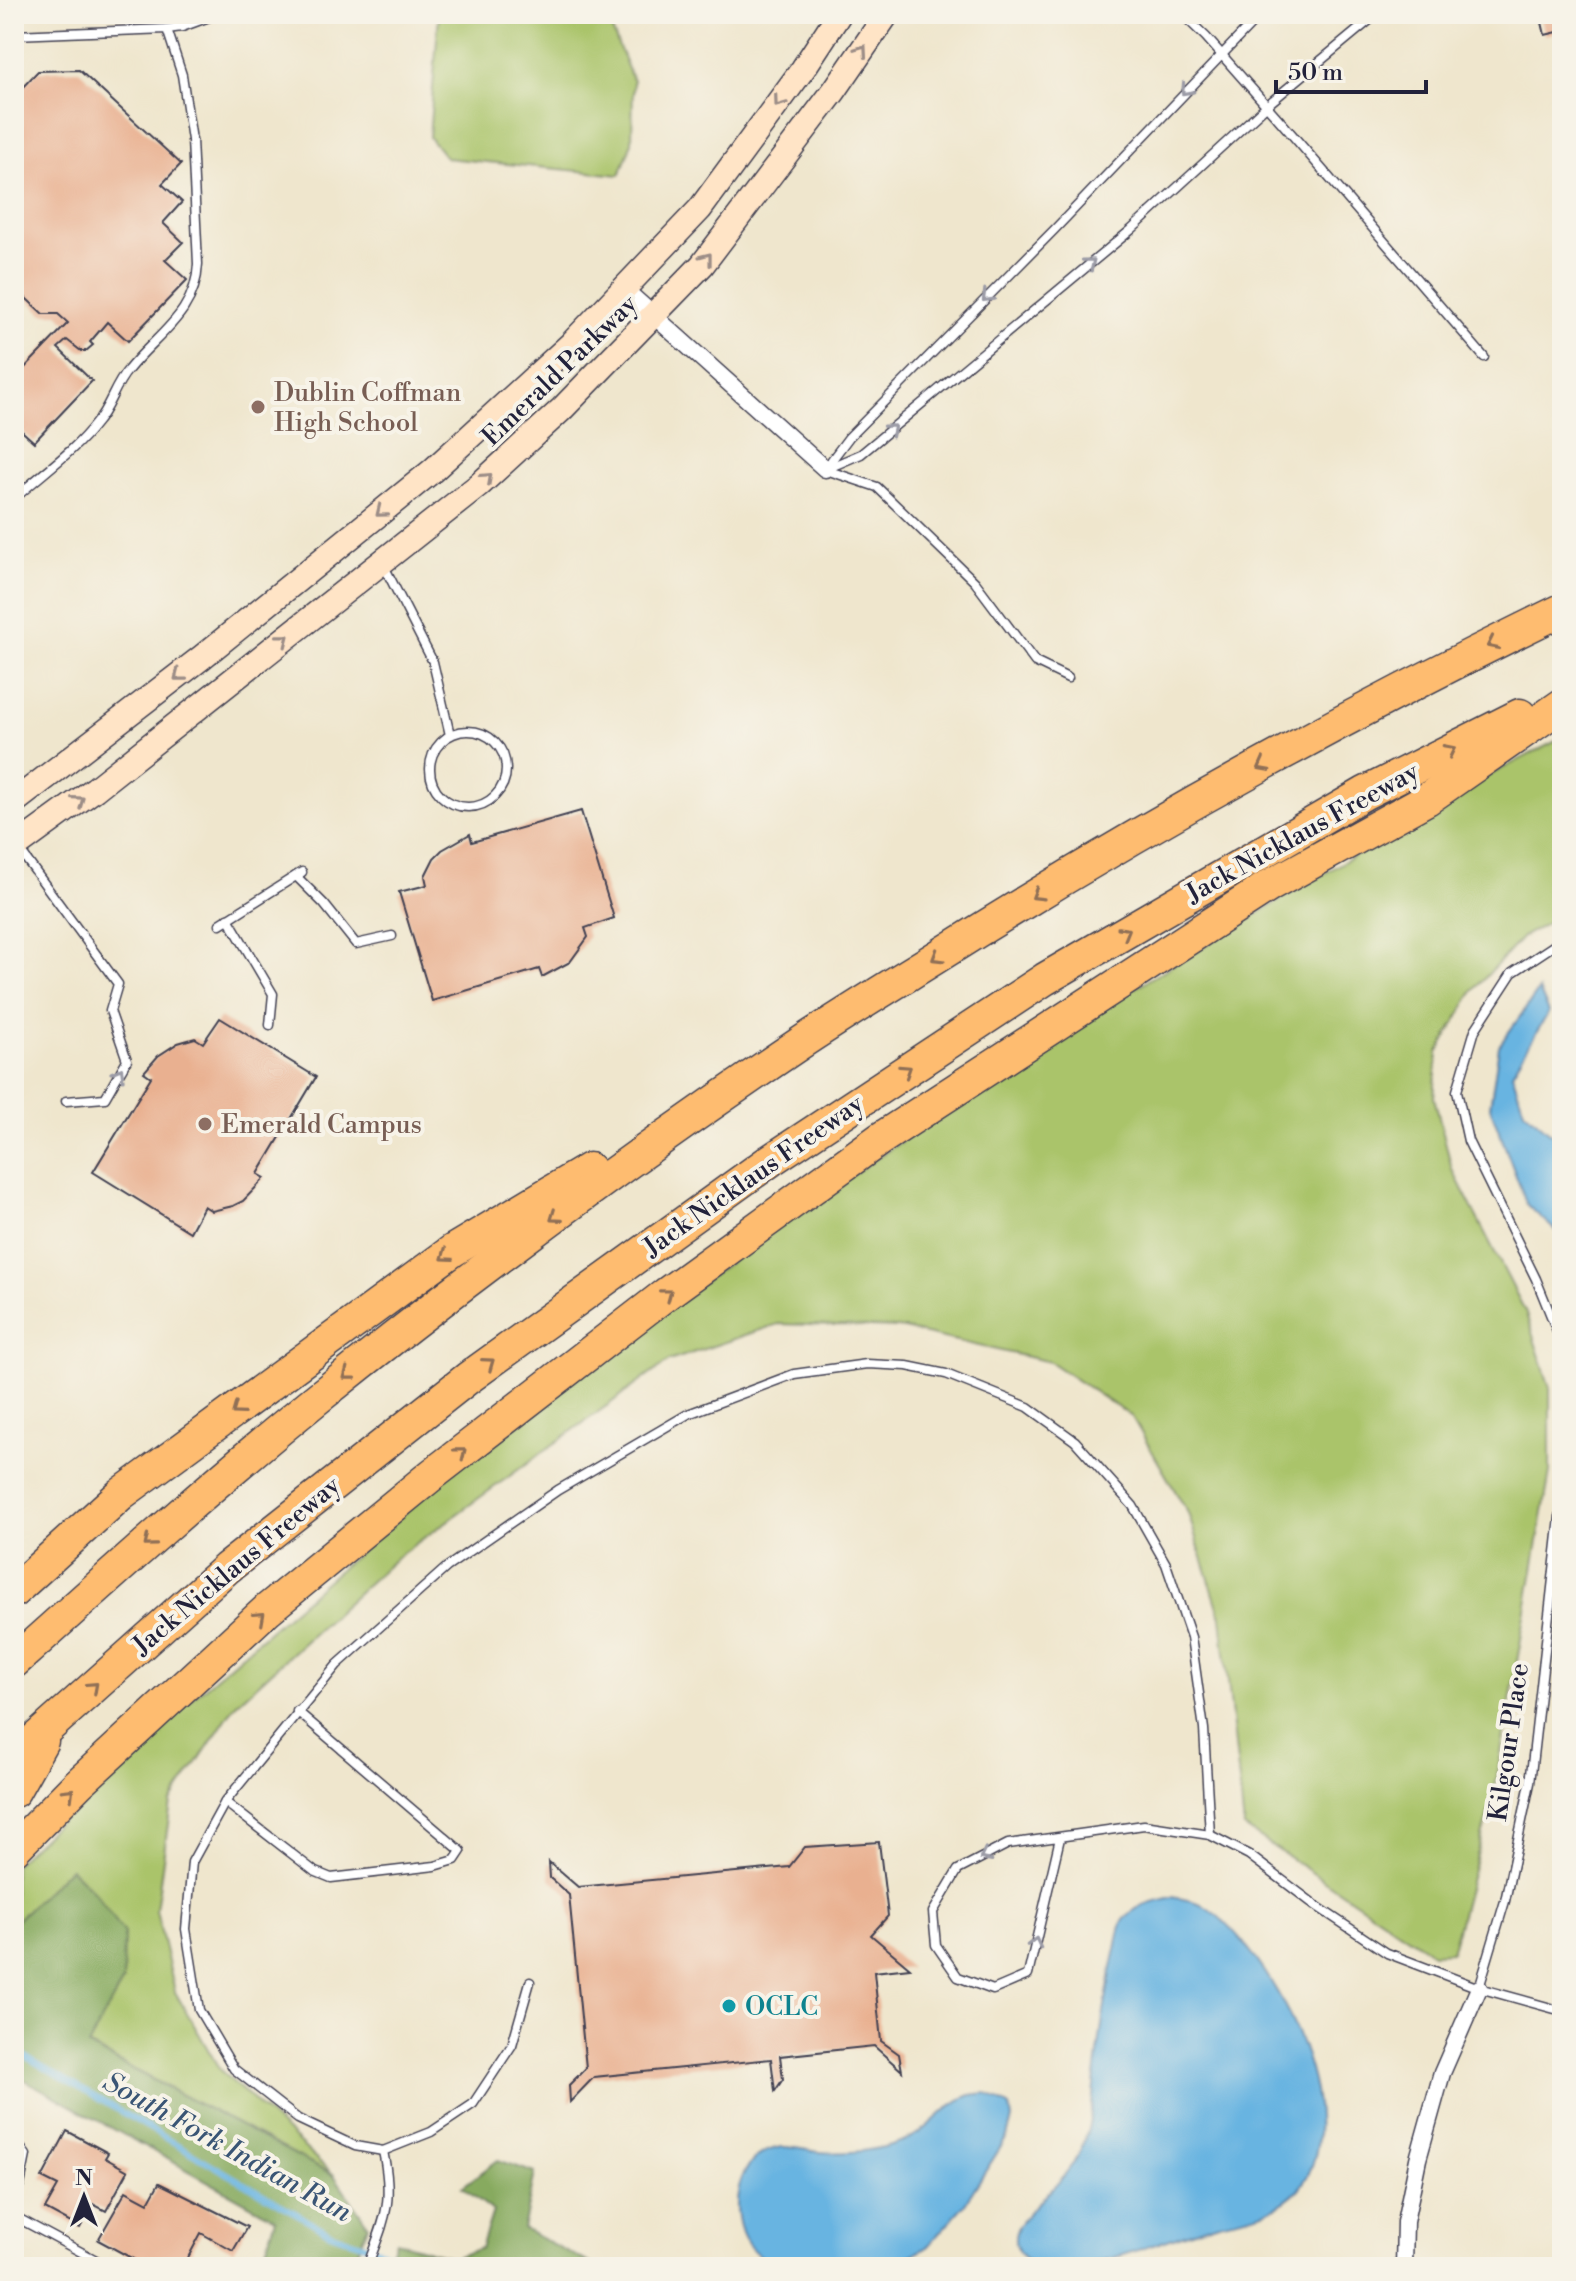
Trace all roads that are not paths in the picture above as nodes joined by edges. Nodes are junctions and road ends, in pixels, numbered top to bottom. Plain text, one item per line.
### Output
1 (217, 14) edge
2 (839, 14) edge
3 (887, 14) edge
4 (1182, 14) edge
5 (1261, 14) edge
6 (1377, 14) edge
7 (167, 29) junction
8 (14, 35) edge
9 (1220, 54) junction
10 (1266, 106) junction
11 (623, 288) junction
12 (655, 316) junction
13 (1484, 357) dead end
14 (825, 469) junction
15 (14, 499) edge
16 (382, 562) junction
17 (1562, 610) edge
18 (1068, 678) dead end
19 (1562, 694) edge
20 (1562, 705) edge
21 (450, 735) junction
22 (14, 802) edge
23 (15, 846) edge
24 (392, 936) dead end
25 (1562, 940) edge
26 (270, 1025) dead end
27 (801, 1042) junction
28 (66, 1101) dead end
29 (1562, 1343) edge
30 (1562, 1499) edge
31 (14, 1591) edge
32 (14, 1662) edge
33 (297, 1711) junction
34 (51, 1724) junction
35 (14, 1758) edge
36 (14, 1791) edge
37 (225, 1802) junction
38 (1210, 1835) junction
39 (1060, 1838) junction
40 (14, 1849) edge
41 (530, 1982) dead end
42 (1479, 1988) junction
43 (1562, 2011) edge
44 (14, 2139) edge
45 (383, 2151) junction
46 (14, 2194) edge
47 (14, 2216) edge
48 (109, 2267) edge
49 (367, 2267) edge
50 (1404, 2267) edge

1 - 7 lane
2 -> 11 main road, Emerald Parkway
12 -> 3 main road, Emerald Parkway
4 - 9 lane
5 - 9 lane
6 - 10 lane
7 - 8 lane
7 - 15 lane
9 - 10 lane
9 -> 14 lane
10 - 13 lane
14 -> 10 lane
11 - 12 street
11 -> 22 main road, Emerald Parkway
12 - 14 street
16 -> 12 main road, Emerald Parkway
14 - 18 lane
16 - 21 lane
23 -> 16 main road, Emerald Parkway
17 -> 27 highway
34 -> 19 highway, Jack Nicklaus Freeway
40 -> 20 highway
21 - 21 lane
28 -> 23 lane
24 - 26 lane
25 - 29 lane
27 -> 31 highway
27 -> 32 highway
30 - 42 lane, Kilgour Place
33 - 37 lane
33 - 37 lane
33 - 38 lane
34 - 35 highway, Jack Nicklaus Freeway
34 - 36 highway
37 - 45 lane
38 - 39 lane
38 - 42 lane
39 -> 39 lane
41 - 45 lane
42 - 43 lane
42 - 50 street, Kilgour Place
44 - 46 lane
45 - 49 lane
47 - 48 lane

